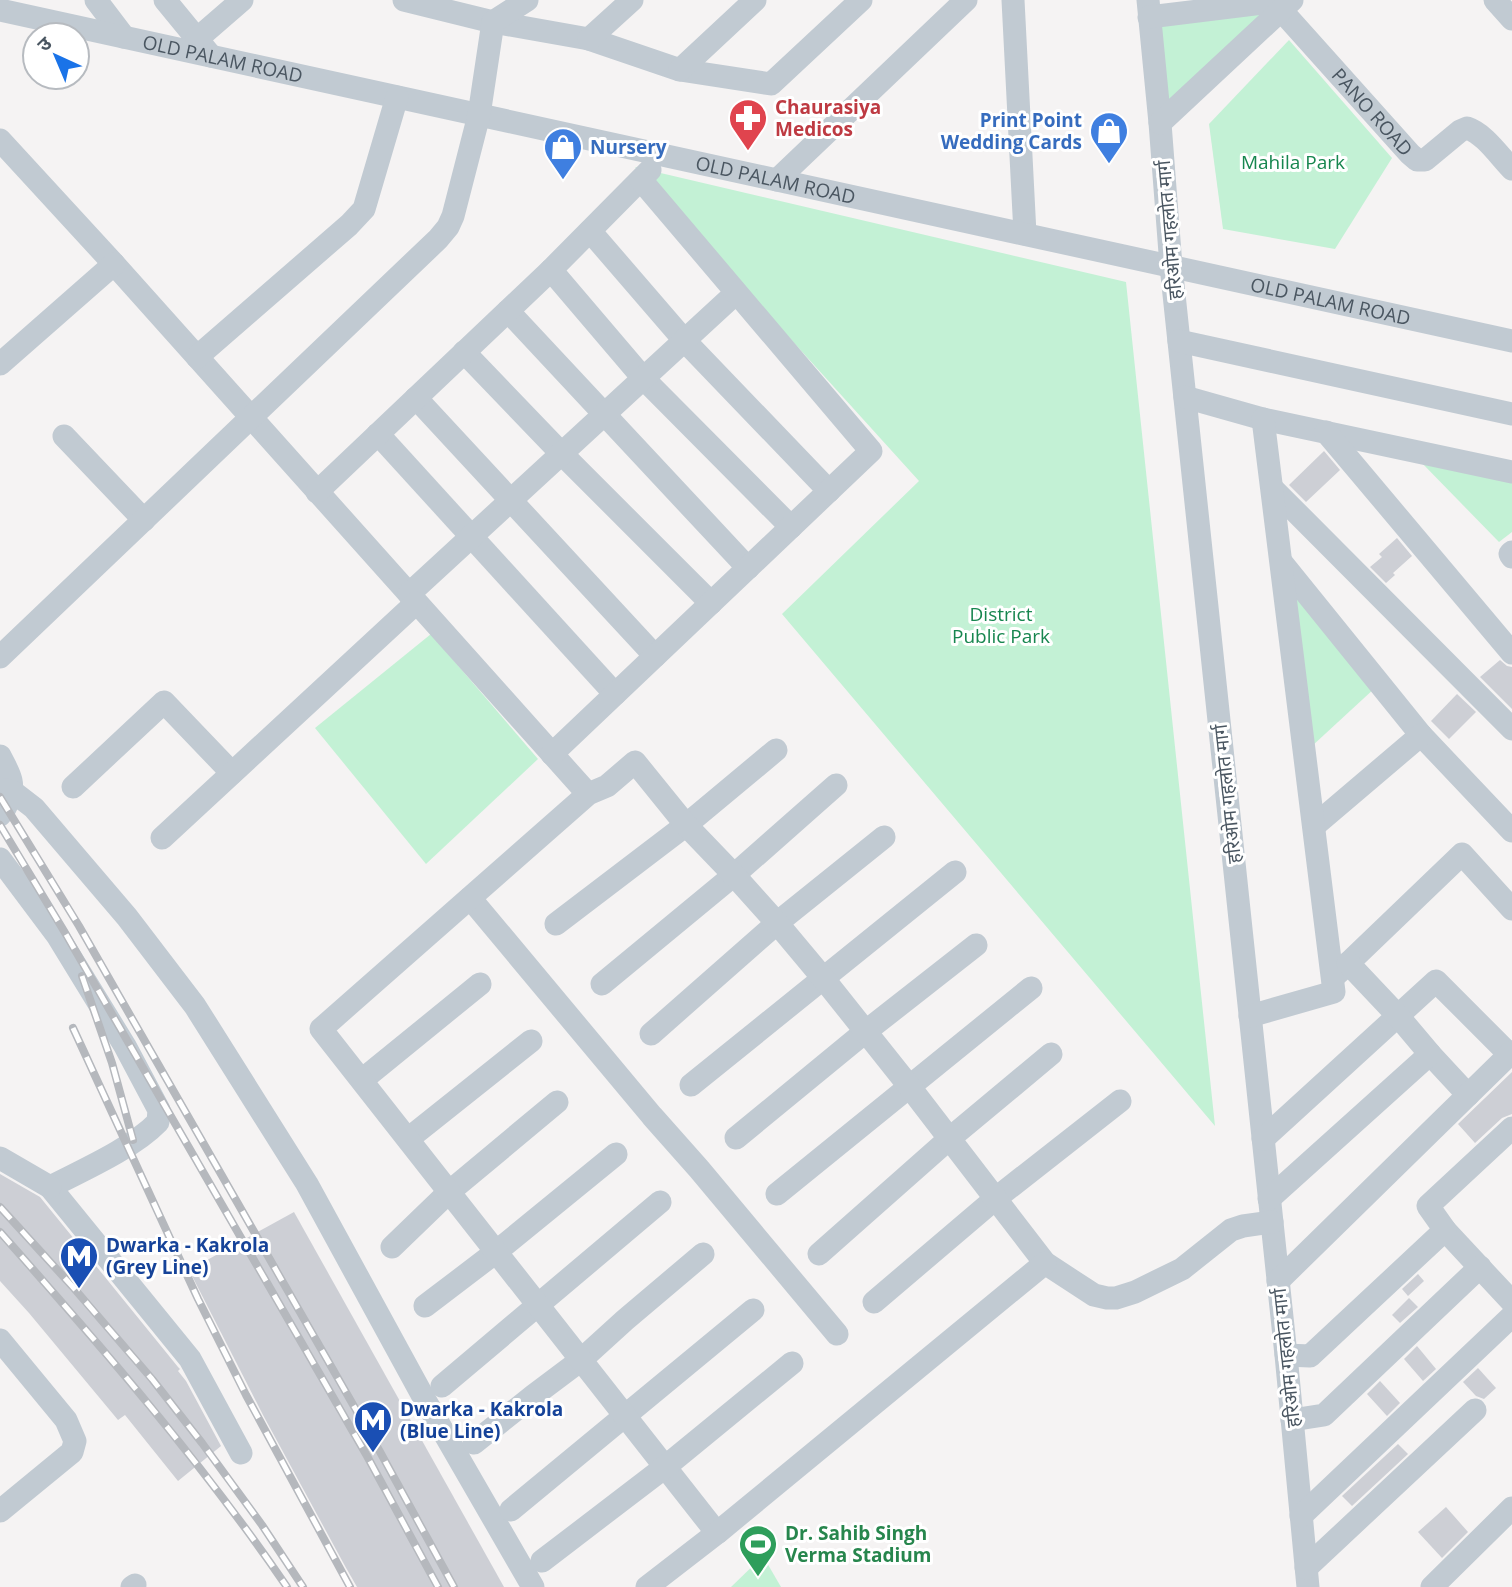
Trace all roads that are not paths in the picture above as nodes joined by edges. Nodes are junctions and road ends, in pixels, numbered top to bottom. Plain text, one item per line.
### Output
1 (96, 0) edge
2 (165, 0) edge
3 (242, 0) edge
4 (404, 0) edge
5 (526, 0) edge
6 (632, 0) edge
7 (755, 0) edge
8 (861, 0) edge
9 (966, 0) edge
10 (1495, 0) edge
11 (1012, 1) edge
12 (427, 3) edge
13 (1283, 3) edge
14 (1220, 4) edge
15 (1149, 9) edge
16 (0, 10) edge
17 (1512, 19) edge
18 (493, 22) junction
19 (124, 37) junction
20 (589, 39) junction
21 (204, 48) junction
22 (680, 70) junction
23 (397, 97) junction
24 (479, 115) junction
25 (1160, 122) junction
26 (0, 140) edge
27 (664, 155) junction
28 (1512, 169) edge
29 (640, 180) junction
30 (778, 180) junction
31 (590, 231) junction
32 (1025, 234) junction
33 (114, 264) junction
34 (1171, 267) junction
35 (551, 270) junction
36 (736, 293) junction
37 (508, 311) junction
38 (684, 340) junction
39 (1179, 341) junction
40 (1512, 341) edge
41 (464, 352) junction
42 (197, 357) junction
43 (0, 364) edge
44 (643, 378) junction
45 (1185, 397) junction
46 (416, 398) junction
47 (604, 414) junction
48 (1512, 414) edge
49 (251, 417) junction
50 (1263, 419) junction
51 (1326, 432) junction
52 (377, 435) junction
53 (64, 436) dead end
54 (561, 453) junction
55 (1512, 472) edge
56 (1273, 489) junction
57 (829, 491) junction
58 (317, 492) junction
59 (511, 499) junction
60 (144, 520) junction
61 (791, 527) junction
62 (472, 536) junction
63 (1282, 563) junction
64 (748, 568) junction
65 (412, 598) junction
66 (711, 603) junction
67 (1512, 653) edge
68 (655, 656) junction
69 (0, 657) edge
70 (615, 694) junction
71 (1512, 729) edge
72 (1422, 735) junction
73 (776, 750) dead end
74 (552, 754) junction
75 (0, 756) edge
76 (232, 773) junction
77 (836, 786) dead end
78 (73, 787) dead end
79 (6, 790) edge
80 (588, 794) junction
81 (0, 815) edge
82 (686, 825) junction
83 (1314, 826) junction
84 (1512, 831) edge
85 (884, 837) dead end
86 (162, 838) dead end
87 (0, 859) edge
88 (955, 872) dead end
89 (734, 875) junction
90 (470, 898) junction
91 (1512, 909) edge
92 (777, 923) junction
93 (556, 924) dead end
94 (976, 945) dead end
95 (1340, 970) junction
96 (822, 978) junction
97 (480, 984) dead end
98 (602, 984) dead end
99 (1031, 988) dead end
100 (1250, 1016) junction
101 (1398, 1016) junction
102 (865, 1032) junction
103 (651, 1034) dead end
104 (531, 1041) dead end
105 (1511, 1053) edge
106 (1430, 1054) junction
107 (1051, 1055) dead end
108 (362, 1080) junction
109 (691, 1085) dead end
110 (909, 1086) junction
111 (1468, 1095) junction
112 (1120, 1101) dead end
113 (556, 1102) dead end
114 (1512, 1128) edge
115 (737, 1138) dead end
116 (408, 1139) junction
117 (949, 1139) junction
118 (1263, 1139) junction
119 (616, 1154) dead end
120 (0, 1158) edge
121 (50, 1186) junction
122 (449, 1192) junction
123 (777, 1194) dead end
124 (995, 1199) junction
125 (660, 1202) dead end
126 (1271, 1211) junction
127 (1445, 1230) junction
128 (392, 1247) dead end
129 (496, 1252) junction
130 (703, 1254) dead end
131 (820, 1254) dead end
132 (1045, 1264) junction
133 (1480, 1267) junction
134 (1278, 1281) junction
135 (874, 1302) dead end
136 (1512, 1302) edge
137 (538, 1305) junction
138 (425, 1306) dead end
139 (753, 1310) dead end
140 (1512, 1316) edge
141 (837, 1334) dead end
142 (0, 1340) edge
143 (1286, 1355) junction
144 (581, 1360) junction
145 (792, 1363) dead end
146 (442, 1386) dead end
147 (1475, 1410) dead end
148 (626, 1416) junction
149 (1292, 1420) junction
150 (474, 1443) dead end
151 (241, 1453) dead end
152 (665, 1466) junction
153 (1512, 1508) edge
154 (511, 1510) dead end
155 (0, 1511) edge
156 (1301, 1516) junction
157 (717, 1533) junction
158 (542, 1561) dead end
159 (1307, 1578) edge
160 (533, 1587) edge
161 (647, 1587) edge
162 (1432, 1587) edge

1 - 19 street
2 - 21 street
3 - 21 street
4 - 12 street
5 - 18 street
6 - 20 street
7 - 22 street
8 - 22 street
9 - 30 street
10 - 17 street
11 - 32 street
12 - 18 street
13 - 14 street
13 - 25 street
13 - 28 street, PANO ROAD
14 - 15 street
15 - 25 street, हरिओम गहलोत मार्ग
16 - 19 street, OLD PALAM ROAD
18 - 20 street
18 - 24 street
19 - 21 street, OLD PALAM ROAD
20 - 22 street
21 - 23 street, OLD PALAM ROAD
23 - 24 street, OLD PALAM ROAD
23 - 42 street
24 - 27 street, OLD PALAM ROAD
24 - 49 street
25 - 34 street, हरिओम गहलोत मार्ग
26 - 33 street
27 - 29 street
27 - 30 street, OLD PALAM ROAD
29 - 31 street
29 - 36 street
30 - 32 street, OLD PALAM ROAD
31 - 35 street
31 - 38 street
32 - 34 street, OLD PALAM ROAD
33 - 42 street
33 - 43 street
34 - 39 street, हरिओम गहलोत मार्ग
34 - 40 street, OLD PALAM ROAD
35 - 37 street
35 - 44 street
36 - 38 street
36 - 57 street
37 - 41 street
37 - 47 street
38 - 44 street
38 - 57 street
39 - 45 street, हरिओम गहलोत मार्ग
39 - 48 street
41 - 46 street
41 - 54 street
42 - 49 street
44 - 47 street
44 - 61 street
45 - 50 street
45 - 100 street, हरिओम गहलोत मार्ग
46 - 52 street
46 - 59 street
47 - 54 street
47 - 64 street
49 - 58 street
49 - 60 street
50 - 51 street
50 - 56 street
51 - 55 street
51 - 67 street
52 - 58 street
52 - 62 street
53 - 60 street
54 - 59 street
54 - 66 street
56 - 63 street
56 - 71 street
57 - 61 street
58 - 65 street
59 - 62 street
59 - 68 street
60 - 69 street
61 - 64 street
62 - 65 street
62 - 70 street
63 - 72 street
63 - 83 street
64 - 66 street
65 - 74 street
65 - 76 street
66 - 68 street
68 - 70 street
70 - 74 street
72 - 83 street
72 - 84 street
73 - 82 street
74 - 80 street
75 - 79 street
76 - 78 street
76 - 86 street
77 - 89 street
79 - 81 street
79 - 160 street
80 - 82 street
80 - 90 street
82 - 89 street
82 - 93 street
83 - 95 street
85 - 92 street
87 - 121 street
88 - 96 street
89 - 92 street
89 - 98 street
90 - 108 street
90 - 141 street
91 - 95 street
92 - 96 street
92 - 103 street
94 - 102 street
95 - 100 street
95 - 101 street
96 - 102 street
96 - 109 street
97 - 108 street
99 - 110 street
100 - 118 street, हरिओम गहलोत मार्ग
101 - 105 street
101 - 106 street
101 - 118 street
102 - 110 street
102 - 115 street
104 - 116 street
105 - 111 street
106 - 111 street
106 - 126 street
107 - 117 street
108 - 116 street
110 - 117 street
110 - 123 street
111 - 134 street
112 - 124 street
113 - 122 street
114 - 127 street
116 - 122 street
117 - 124 street
117 - 131 street
118 - 126 street, हरिओम गहलोत मार्ग
119 - 129 street
120 - 121 street
121 - 151 street
122 - 128 street
122 - 129 street
124 - 132 street
124 - 135 street
125 - 137 street
126 - 132 street
126 - 134 street, हरिओम गहलोत मार्ग
127 - 133 street
127 - 143 street
129 - 137 street
129 - 138 street
130 - 144 street
132 - 157 street
133 - 136 street
133 - 149 street
134 - 143 street, हरिओम गहलोत मार्ग
137 - 144 street
137 - 146 street
139 - 148 street
140 - 156 street
142 - 155 street
143 - 149 street, हरिओम गहलोत मार्ग
144 - 148 street
144 - 150 street
145 - 152 street
147 - 159 street
148 - 152 street
148 - 154 street
149 - 156 street, हरिओम गहलोत मार्ग
152 - 157 street
152 - 158 street
153 - 162 street
156 - 159 street, हरिओम गहलोत मार्ग
157 - 161 street

